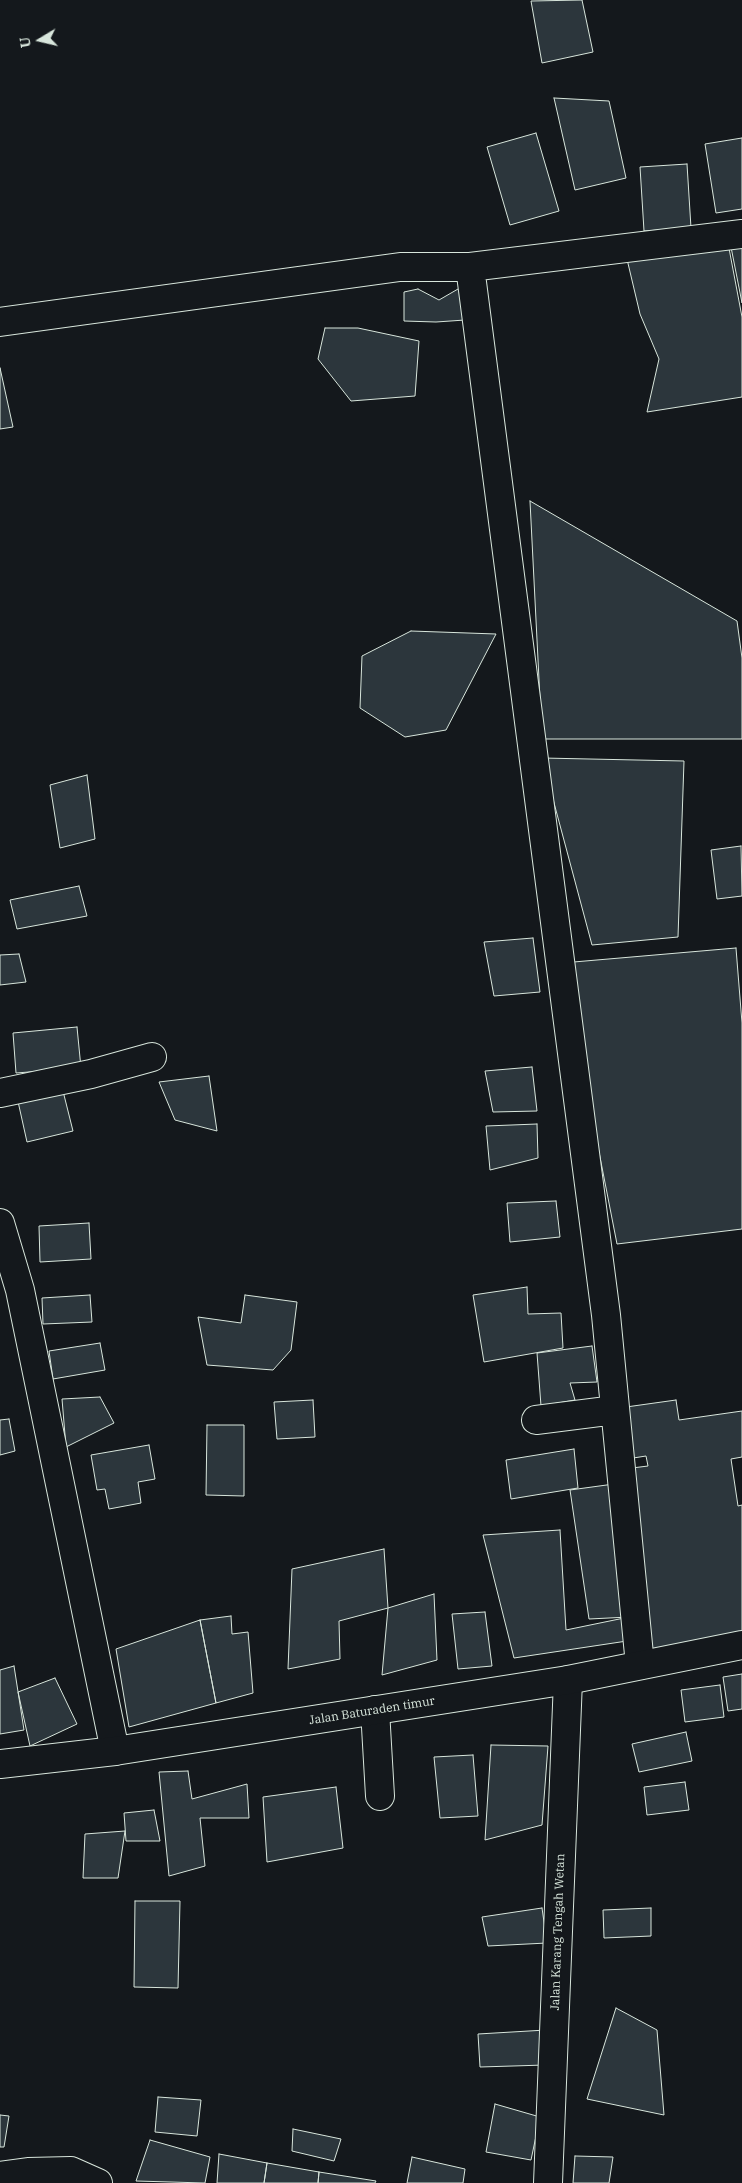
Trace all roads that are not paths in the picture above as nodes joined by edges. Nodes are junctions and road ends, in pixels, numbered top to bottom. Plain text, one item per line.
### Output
1 (742, 234) edge
2 (470, 267) junction
3 (0, 322) edge
4 (152, 1058) dead end
5 (0, 1092) edge
6 (0, 1223) edge
7 (10, 1292) edge
8 (615, 1410) junction
9 (536, 1420) dead end
10 (742, 1645) edge
11 (640, 1665) junction
12 (568, 1680) junction
13 (375, 1710) junction
14 (115, 1751) junction
15 (0, 1764) edge
16 (380, 1796) dead end
17 (0, 2176) edge
18 (98, 2183) edge
19 (548, 2183) edge

1 - 2 street
2 - 3 street
2 - 8 street
4 - 5 street
6 - 7 street
7 - 14 street
8 - 9 street
8 - 11 street
10 - 11 street, Jalan Baturaden timur
11 - 12 street, Jalan Baturaden timur
12 - 13 street, Jalan Baturaden timur
12 - 19 street, Jalan Karang Tengah Wetan
13 - 14 street, Jalan Baturaden timur
13 - 16 street
14 - 15 street, Jalan Baturaden timur
17 - 18 street

